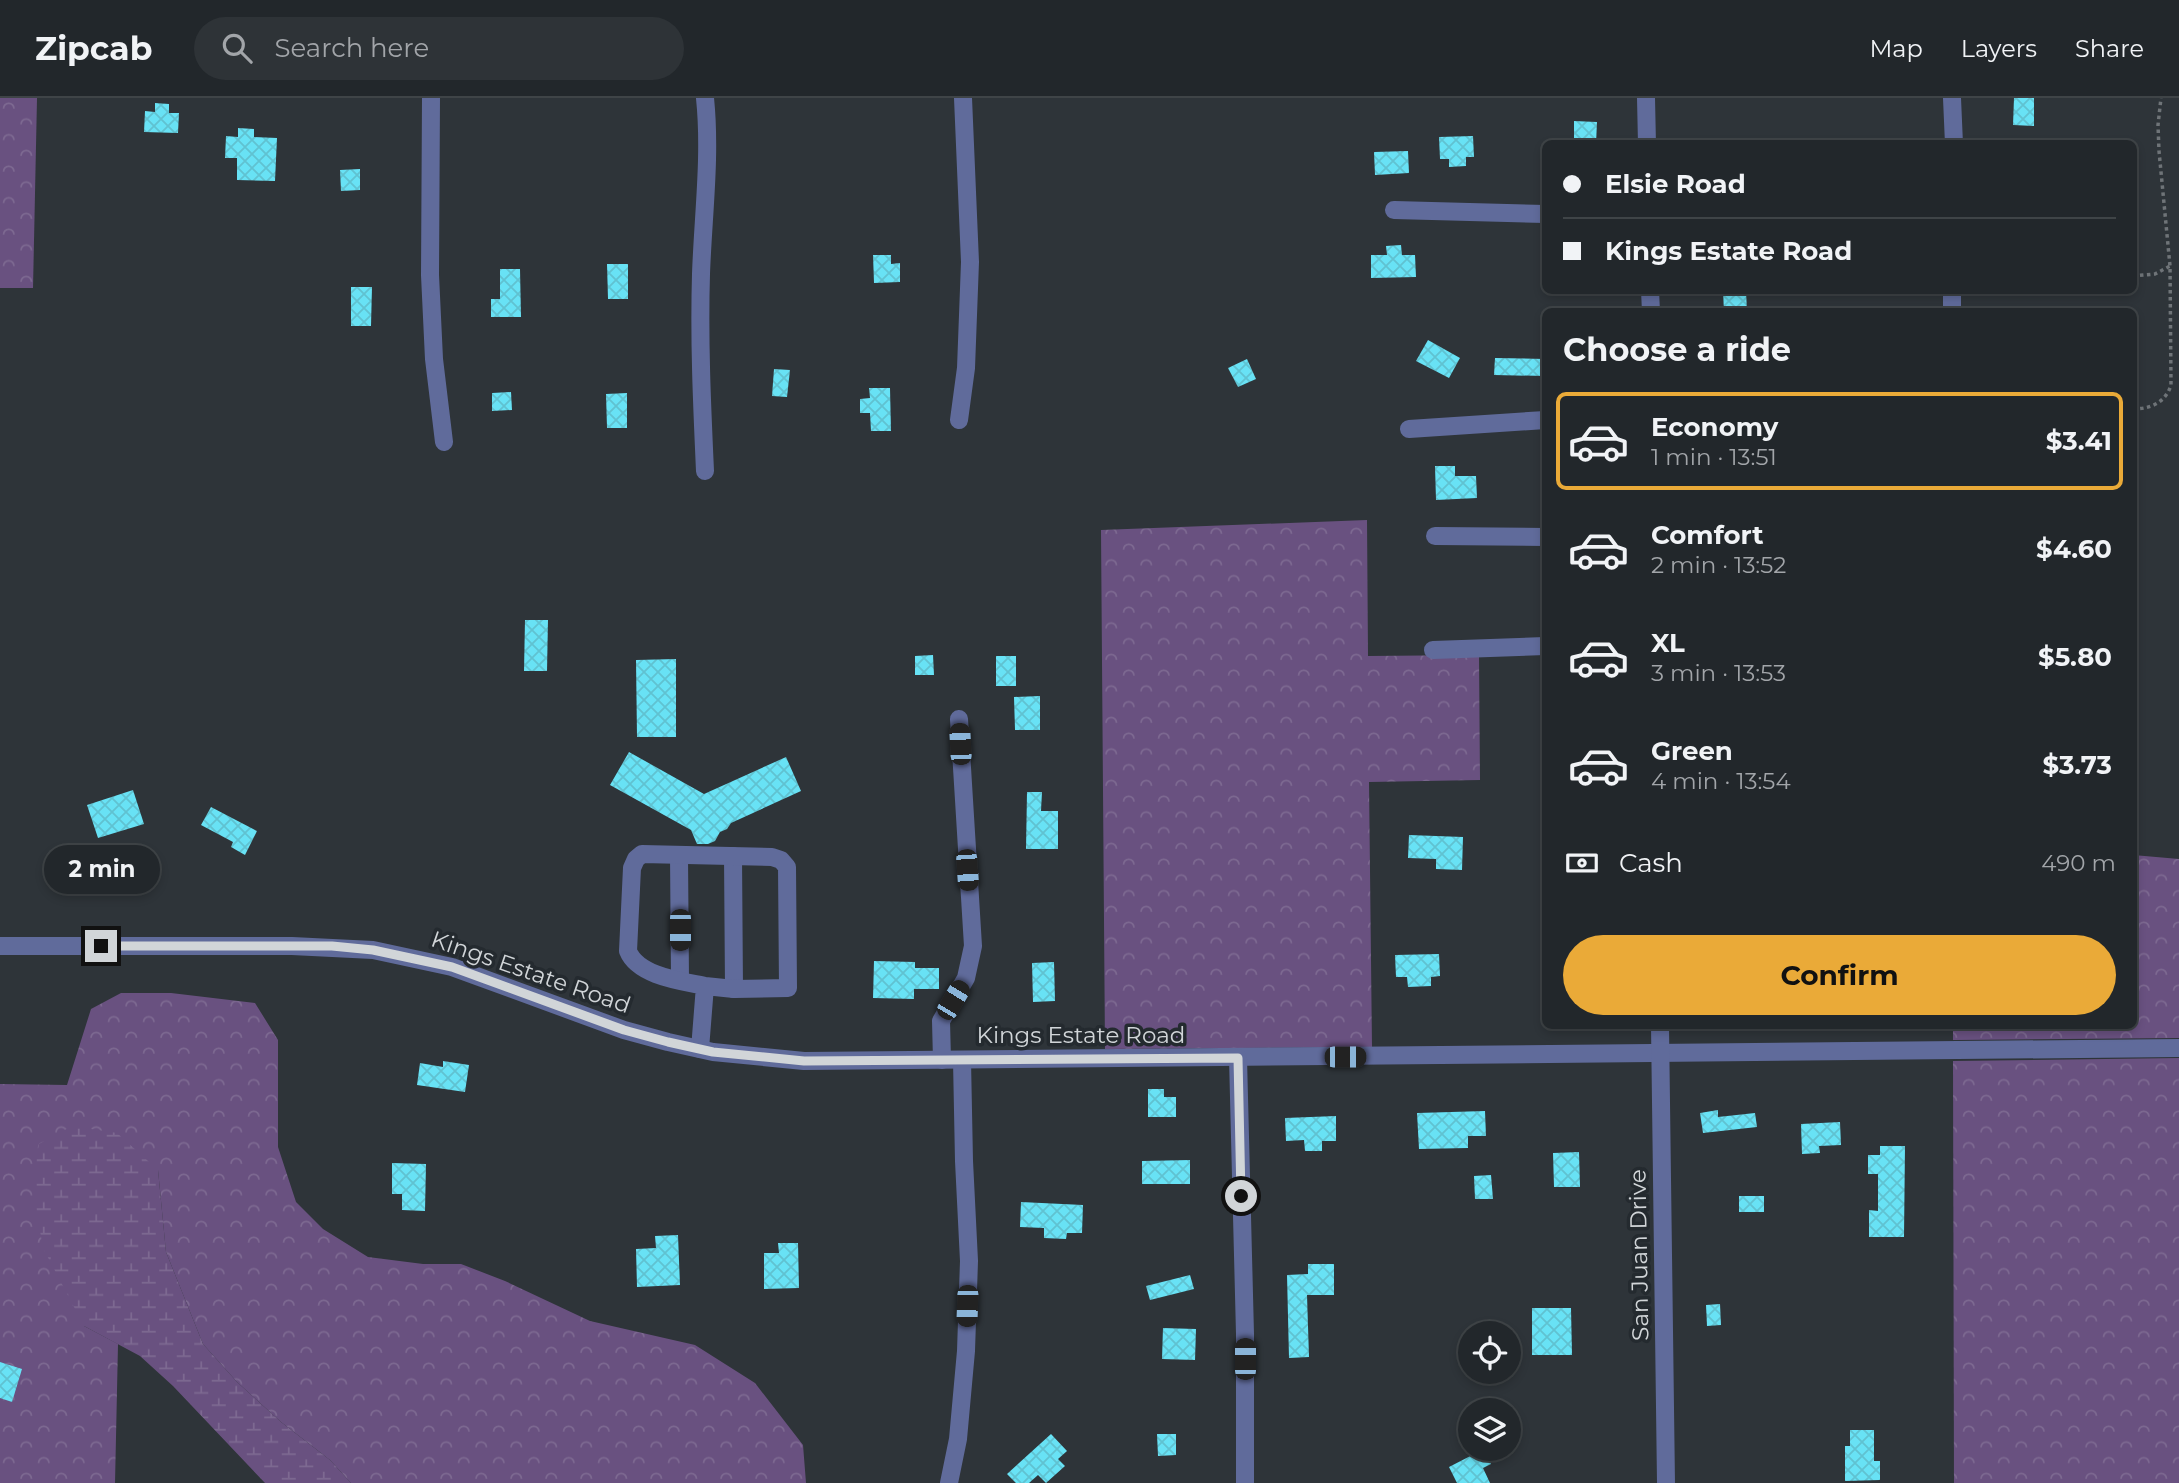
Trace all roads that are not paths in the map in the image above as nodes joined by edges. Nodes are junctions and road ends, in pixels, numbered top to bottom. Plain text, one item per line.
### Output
1 (431, 98) edge
2 (705, 98) edge
3 (963, 98) edge
4 (1646, 98) edge
5 (1952, 98) edge
6 (1647, 140) edge
7 (1954, 140) edge
8 (1394, 209) dead end
9 (1542, 214) edge
10 (959, 420) dead end
11 (1542, 420) edge
12 (1409, 429) dead end
13 (444, 442) dead end
14 (705, 471) dead end
15 (1436, 536) dead end
16 (1542, 537) edge
17 (1542, 646) edge
18 (1433, 650) dead end
19 (959, 719) dead end
20 (679, 855) junction
21 (733, 856) junction
22 (0, 946) edge
23 (680, 980) junction
24 (705, 986) junction
25 (734, 989) junction
26 (1660, 1029) edge
27 (2179, 1048) edge
28 (700, 1049) junction
29 (1661, 1054) junction
30 (1238, 1058) junction
31 (942, 1060) junction
32 (962, 1060) junction
33 (949, 1483) edge
34 (1245, 1483) edge
35 (1666, 1483) edge

1 - 13 street
2 - 14 street
3 - 10 street
4 - 6 street
5 - 7 street
8 - 9 street
11 - 12 street
15 - 16 street
17 - 18 street
19 - 31 street
20 - 21 street
20 - 23 street
20 - 23 street
21 - 25 street
21 - 25 street
22 - 28 street, Kings Estate Road
23 - 24 street
24 - 25 street
24 - 28 street
26 - 29 street, San Juan Drive
27 - 29 street, Kings Estate Road
28 - 31 street, Kings Estate Road
29 - 30 street, Kings Estate Road
29 - 35 street, San Juan Drive
30 - 32 street, Kings Estate Road
30 - 34 street
31 - 32 street, Kings Estate Road
32 - 33 street

